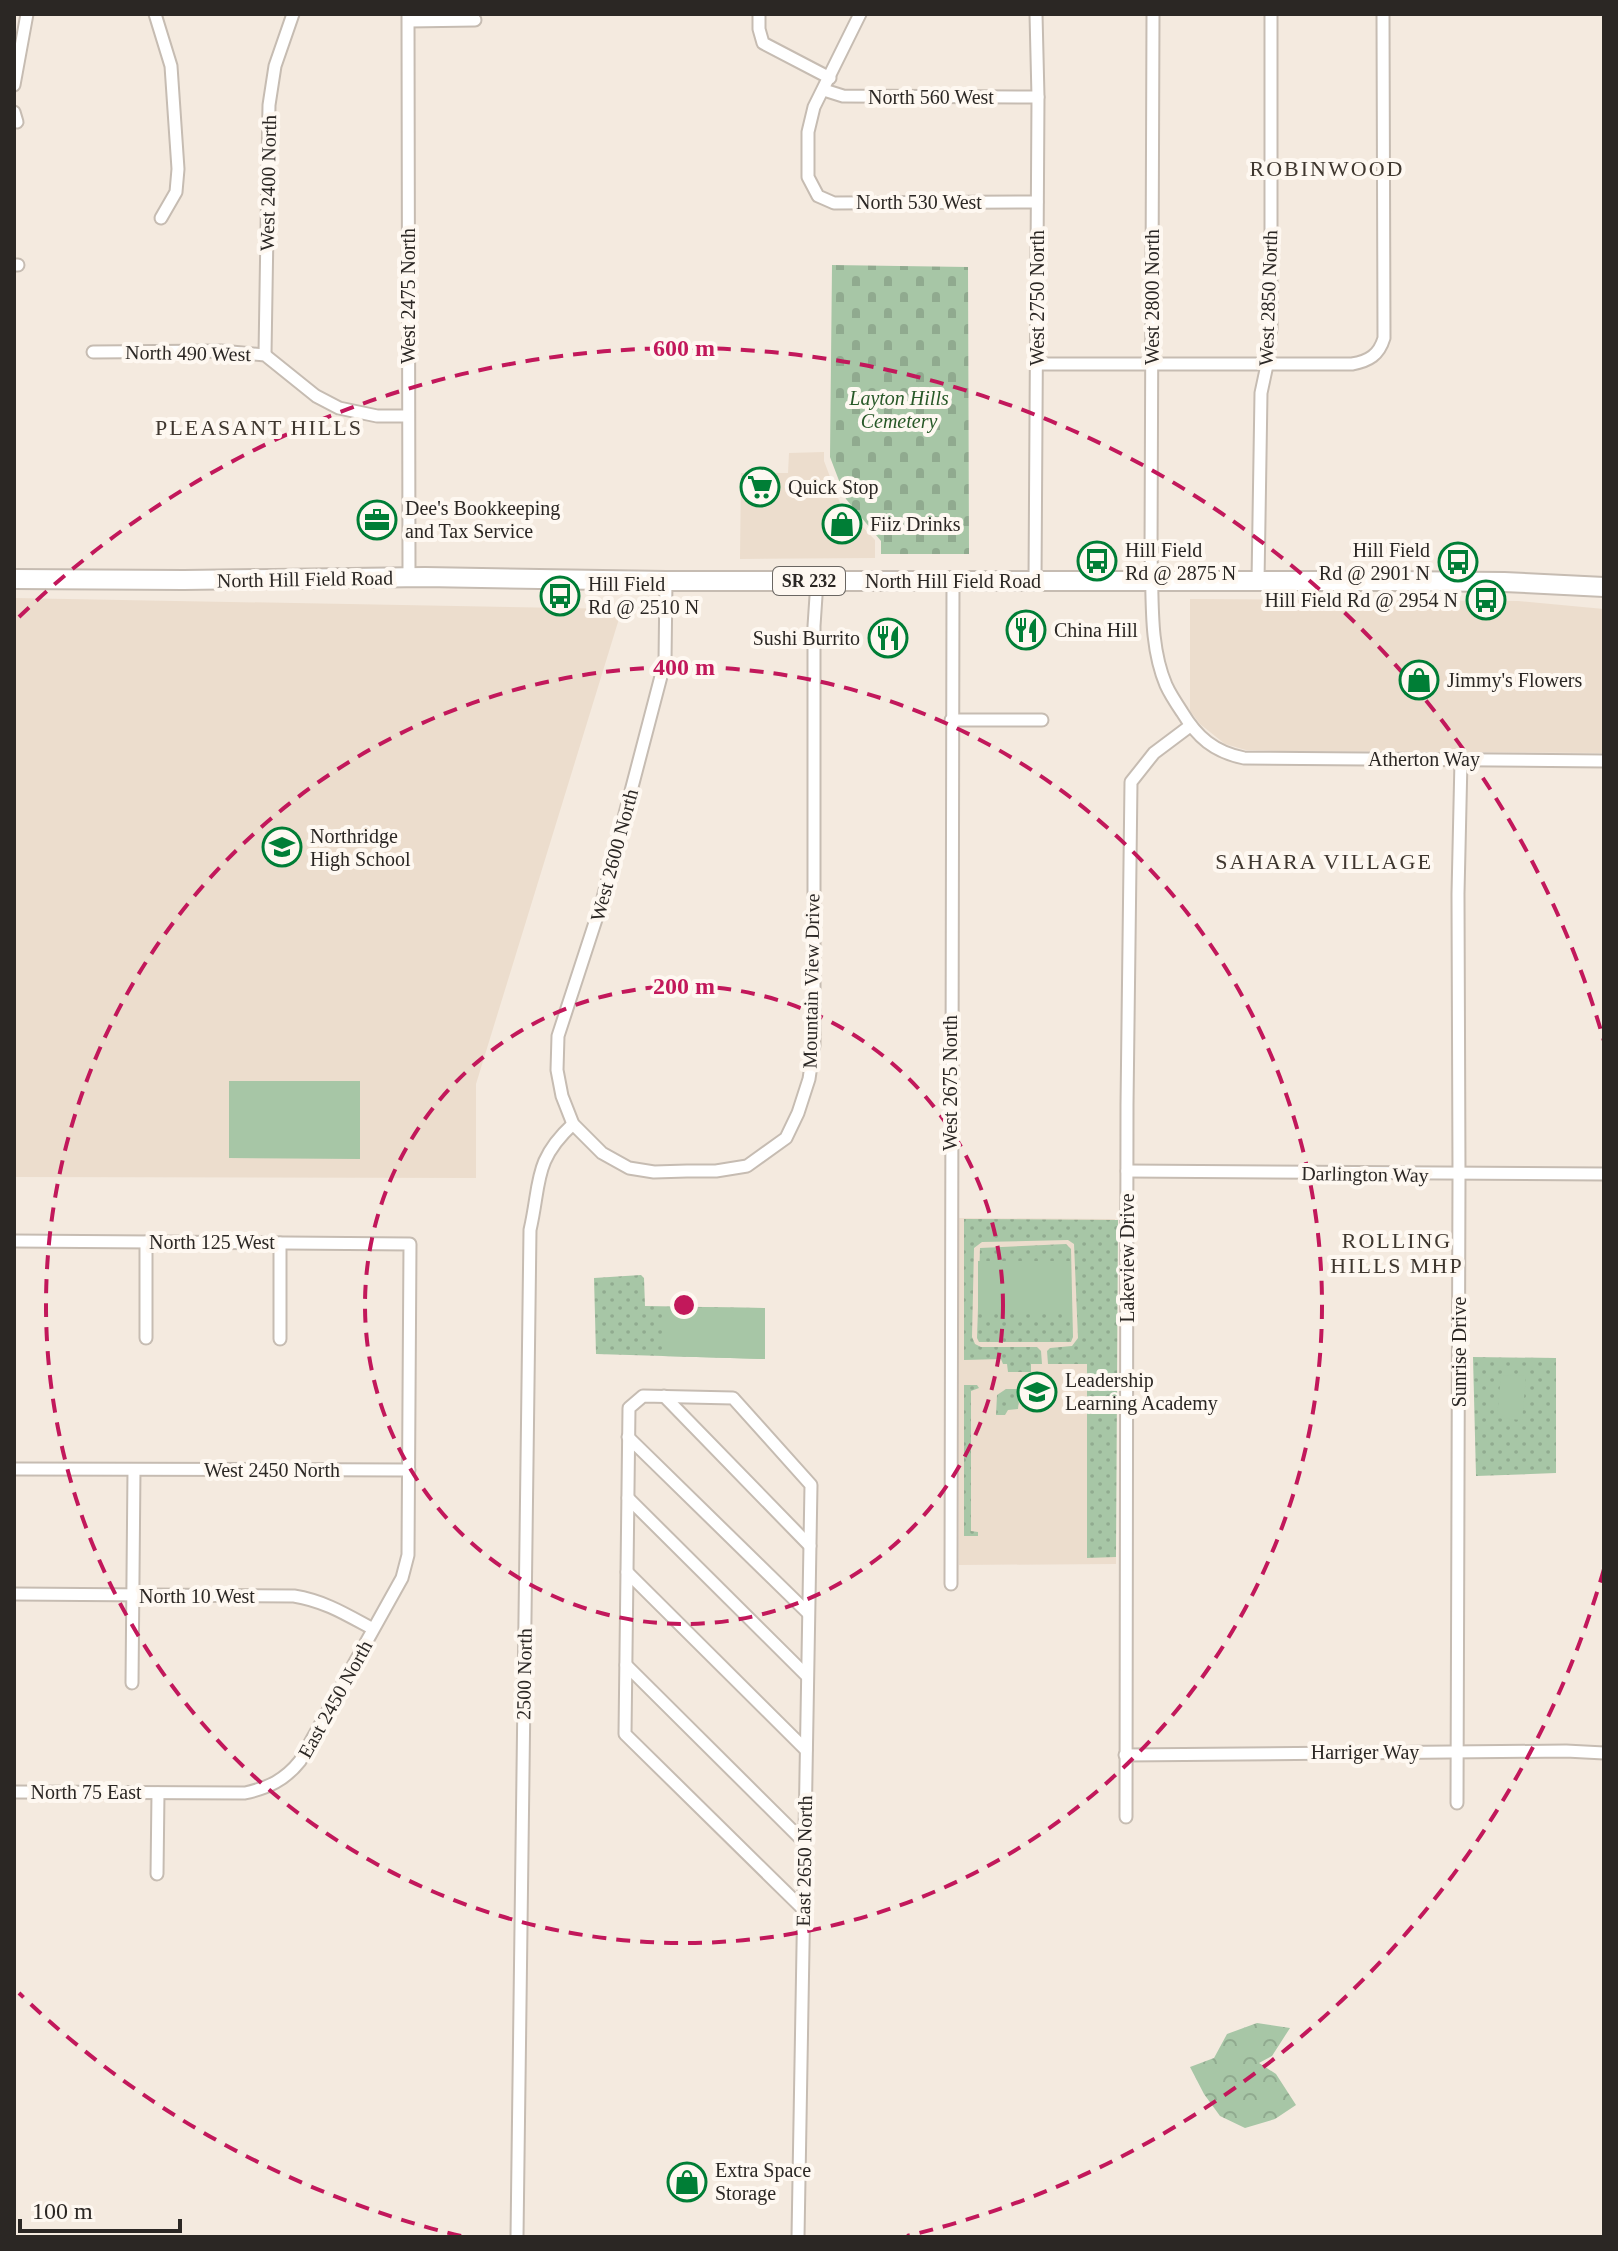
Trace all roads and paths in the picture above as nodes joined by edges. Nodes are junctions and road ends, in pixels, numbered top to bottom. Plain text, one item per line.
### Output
1 (27, 14) edge
2 (155, 14) edge
3 (293, 14) edge
4 (759, 14) edge
5 (860, 14) edge
6 (1036, 14) edge
7 (1153, 14) edge
8 (1271, 14) edge
9 (1383, 14) edge
10 (408, 18) edge
11 (475, 20) dead end
12 (827, 84) junction
13 (14, 85) edge
14 (1038, 97) junction
15 (1037, 202) junction
16 (161, 218) dead end
17 (93, 352) dead end
18 (265, 355) junction
19 (1037, 364) junction
20 (1152, 364) junction
21 (1267, 365) junction
22 (408, 416) junction
23 (409, 577) junction
24 (14, 579) edge
25 (666, 581) junction
26 (817, 581) junction
27 (953, 581) junction
28 (1152, 581) junction
29 (1035, 582) junction
30 (1258, 582) junction
31 (1604, 587) edge
32 (951, 720) junction
33 (1042, 720) dead end
34 (1190, 726) junction
35 (1461, 760) junction
36 (1604, 761) edge
37 (573, 1124) junction
38 (1127, 1171) junction
39 (1604, 1174) edge
40 (1459, 1175) junction
41 (14, 1241) edge
42 (146, 1242) junction
43 (280, 1243) junction
44 (146, 1338) dead end
45 (280, 1339) dead end
46 (664, 1396) junction
47 (628, 1437) junction
48 (14, 1469) edge
49 (134, 1470) junction
50 (409, 1470) junction
51 (628, 1498) junction
52 (810, 1546) junction
53 (627, 1572) junction
54 (951, 1584) dead end
55 (14, 1594) edge
56 (134, 1595) junction
57 (808, 1613) junction
58 (373, 1629) junction
59 (626, 1665) junction
60 (807, 1676) junction
61 (132, 1683) dead end
62 (806, 1750) junction
63 (1457, 1752) junction
64 (1604, 1753) edge
65 (1125, 1755) junction
66 (14, 1792) edge
67 (158, 1793) junction
68 (1457, 1803) dead end
69 (1126, 1817) dead end
70 (803, 1841) junction
71 (157, 1874) dead end
72 (803, 1909) junction
73 (517, 2237) edge
74 (798, 2237) edge

1 - 13 street
2 - 16 street
3 - 18 street, West 2400 North
4 - 12 street, North 560 West
5 - 12 street
6 - 14 street, West 2750 North
7 - 20 street, West 2800 North
8 - 21 street, West 2850 North
9 - 21 street
10 - 11 street
10 - 22 street, West 2475 North
12 - 14 street, North 560 West
12 - 15 street, North 530 West
14 - 15 street, West 2750 North
15 - 19 street, West 2750 North
17 - 18 street, North 490 West
18 - 22 street, North 490 West
19 - 20 street
19 - 29 street, West 2750 North
20 - 21 street
20 - 28 street, West 2800 North
21 - 30 street, West 2850 North
22 - 23 street, West 2475 North
23 - 24 main road, North Hill Field Road / SR 232
23 - 25 main road, North Hill Field Road / SR 232
25 - 26 main road, North Hill Field Road / SR 232
25 - 37 street, West 2600 North
26 - 27 main road, North Hill Field Road / SR 232
26 - 37 street, Mountain View Drive
27 - 29 main road, North Hill Field Road / SR 232
27 - 32 street, West 2675 North
28 - 29 main road, North Hill Field Road / SR 232
28 - 30 main road, North Hill Field Road / SR 232
28 - 34 street, West 2800 North
30 - 31 main road, North Hill Field Road / SR 232
32 - 33 street
32 - 54 street, West 2675 North
34 - 35 street, Atherton Way
34 - 38 street, Lakeview Drive
35 - 36 street, Atherton Way
35 - 40 street, Sunrise Drive
37 - 73 street, 2500 North
38 - 40 street, Darlington Way
38 - 65 street, Lakeview Drive
39 - 40 street, Darlington Way
40 - 63 street, Sunrise Drive
41 - 42 street, North 125 West
42 - 43 street, North 125 West
42 - 44 street
43 - 45 street
43 - 50 street, North 125 West
46 - 47 street
46 - 52 street
46 - 52 street, East 2650 North
47 - 51 street
47 - 57 street
48 - 49 street, West 2450 North
49 - 50 street, West 2450 North
49 - 56 street
50 - 58 street
51 - 53 street
51 - 60 street
52 - 57 street, East 2650 North
53 - 59 street
53 - 62 street
55 - 56 street, North 10 West
56 - 58 street, North 10 West
56 - 61 street
57 - 60 street, East 2650 North
58 - 67 street, East 2450 North
59 - 70 street
59 - 72 street
60 - 62 street, East 2650 North
62 - 70 street, East 2650 North
63 - 64 street, Harriger Way
63 - 65 street, Harriger Way
63 - 68 street, Sunrise Drive
65 - 69 street, Lakeview Drive
66 - 67 street, North 75 East
67 - 71 street
70 - 72 street, East 2650 North
72 - 74 street, East 2650 North

